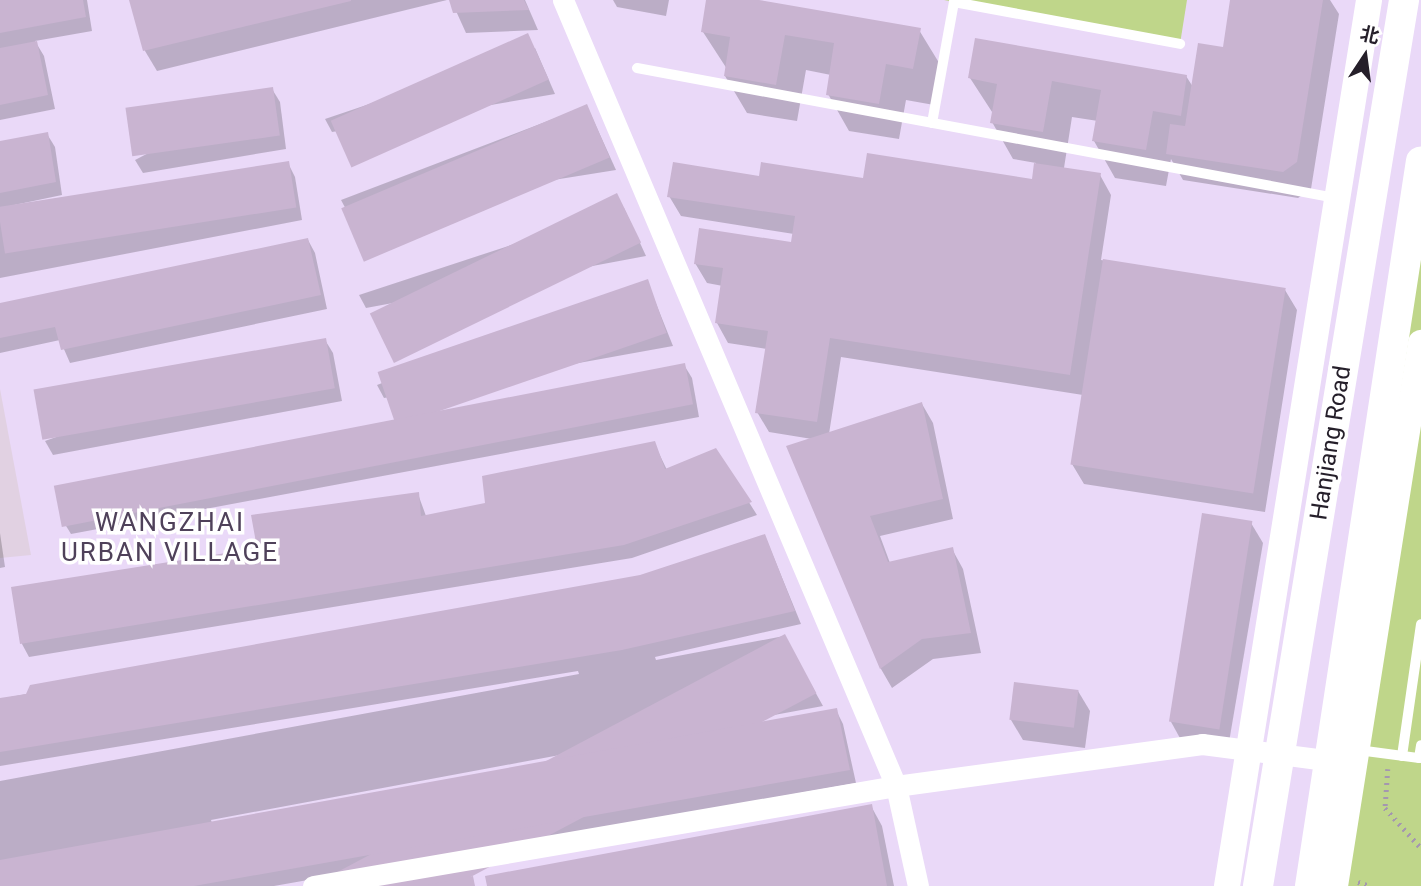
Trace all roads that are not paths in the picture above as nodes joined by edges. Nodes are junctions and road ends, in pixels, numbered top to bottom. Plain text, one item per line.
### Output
1 (563, 0) edge
2 (1370, 0) edge
3 (1404, 0) edge
4 (949, 1) edge
5 (1180, 44) dead end
6 (637, 68) dead end
7 (932, 123) junction
8 (1421, 161) edge
9 (1337, 198) junction
10 (1416, 220) edge
11 (1421, 343) edge
12 (1421, 624) edge
13 (1421, 745) edge
14 (1248, 751) junction
15 (1343, 755) junction
16 (1280, 756) junction
17 (1402, 756) junction
18 (896, 786) junction
19 (313, 886) edge
20 (918, 886) edge
21 (1227, 886) edge
22 (1258, 886) edge
23 (1310, 886) edge
24 (1335, 886) edge

1 - 18 street
2 - 9 street
3 - 16 main road, Hanjiang Road
4 - 5 lane
4 - 7 lane
6 - 7 lane
7 - 9 lane
8 - 10 main road, Hanjiang Road
9 - 14 street
10 - 15 main road, Hanjiang Road
11 - 15 street
12 - 17 lane
13 - 17 lane
14 - 16 street
14 - 18 street
14 - 21 street
15 - 16 street
15 - 17 lane
15 - 23 main road, Hanjiang Road
15 - 24 street
16 - 22 main road, Hanjiang Road
18 - 19 street
18 - 20 street

